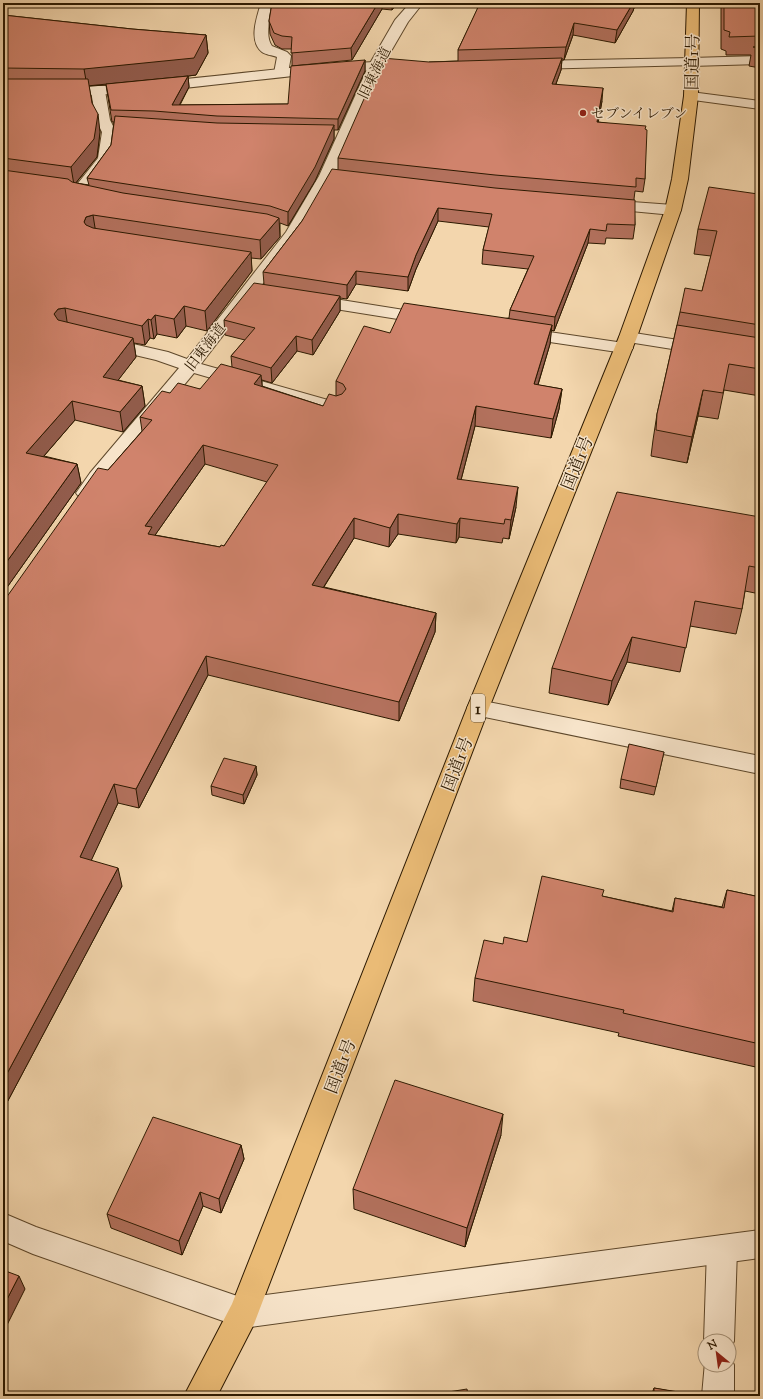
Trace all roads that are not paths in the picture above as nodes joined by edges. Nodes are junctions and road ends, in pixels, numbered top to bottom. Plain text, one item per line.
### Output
1 (267, 3) edge
2 (417, 3) edge
3 (693, 3) edge
4 (760, 60) edge
5 (691, 62) junction
6 (376, 65) junction
7 (519, 66) edge
8 (419, 67) edge
9 (281, 73) junction
10 (3, 91) edge
11 (98, 91) junction
12 (691, 96) junction
13 (760, 105) edge
14 (95, 199) edge
15 (589, 203) edge
16 (672, 210) junction
17 (297, 298) edge
18 (445, 321) edge
19 (507, 331) edge
20 (90, 340) edge
21 (626, 343) junction
22 (760, 358) edge
23 (189, 366) junction
24 (336, 408) edge
25 (75, 509) edge
26 (478, 708) junction
27 (760, 765) edge
28 (3, 1227) edge
29 (760, 1244) edge
30 (722, 1250) junction
31 (243, 1313) junction
32 (719, 1333) edge
33 (719, 1373) edge
34 (200, 1396) edge
35 (718, 1396) edge

1 - 9 street
2 - 6 street, 旧東海道
3 - 5 highway, 国道1号 / 1
4 - 5 street
5 - 7 street
5 - 12 highway, 国道1号 / 1
6 - 8 street
6 - 9 street
6 - 23 street, 旧東海道
9 - 11 street
10 - 11 street
11 - 14 street
12 - 13 street
12 - 16 highway, 国道1号 / 1
15 - 16 street
16 - 21 highway, 国道1号 / 1
17 - 18 street
19 - 21 street
20 - 23 street
21 - 22 street
21 - 26 highway, 国道1号 / 1
23 - 24 street
23 - 25 street, 旧東海道
26 - 27 street
26 - 31 highway, 国道1号 / 1
28 - 31 street
29 - 30 street
30 - 31 street
30 - 32 street
31 - 34 highway, 国道1号 / 1
33 - 35 street

